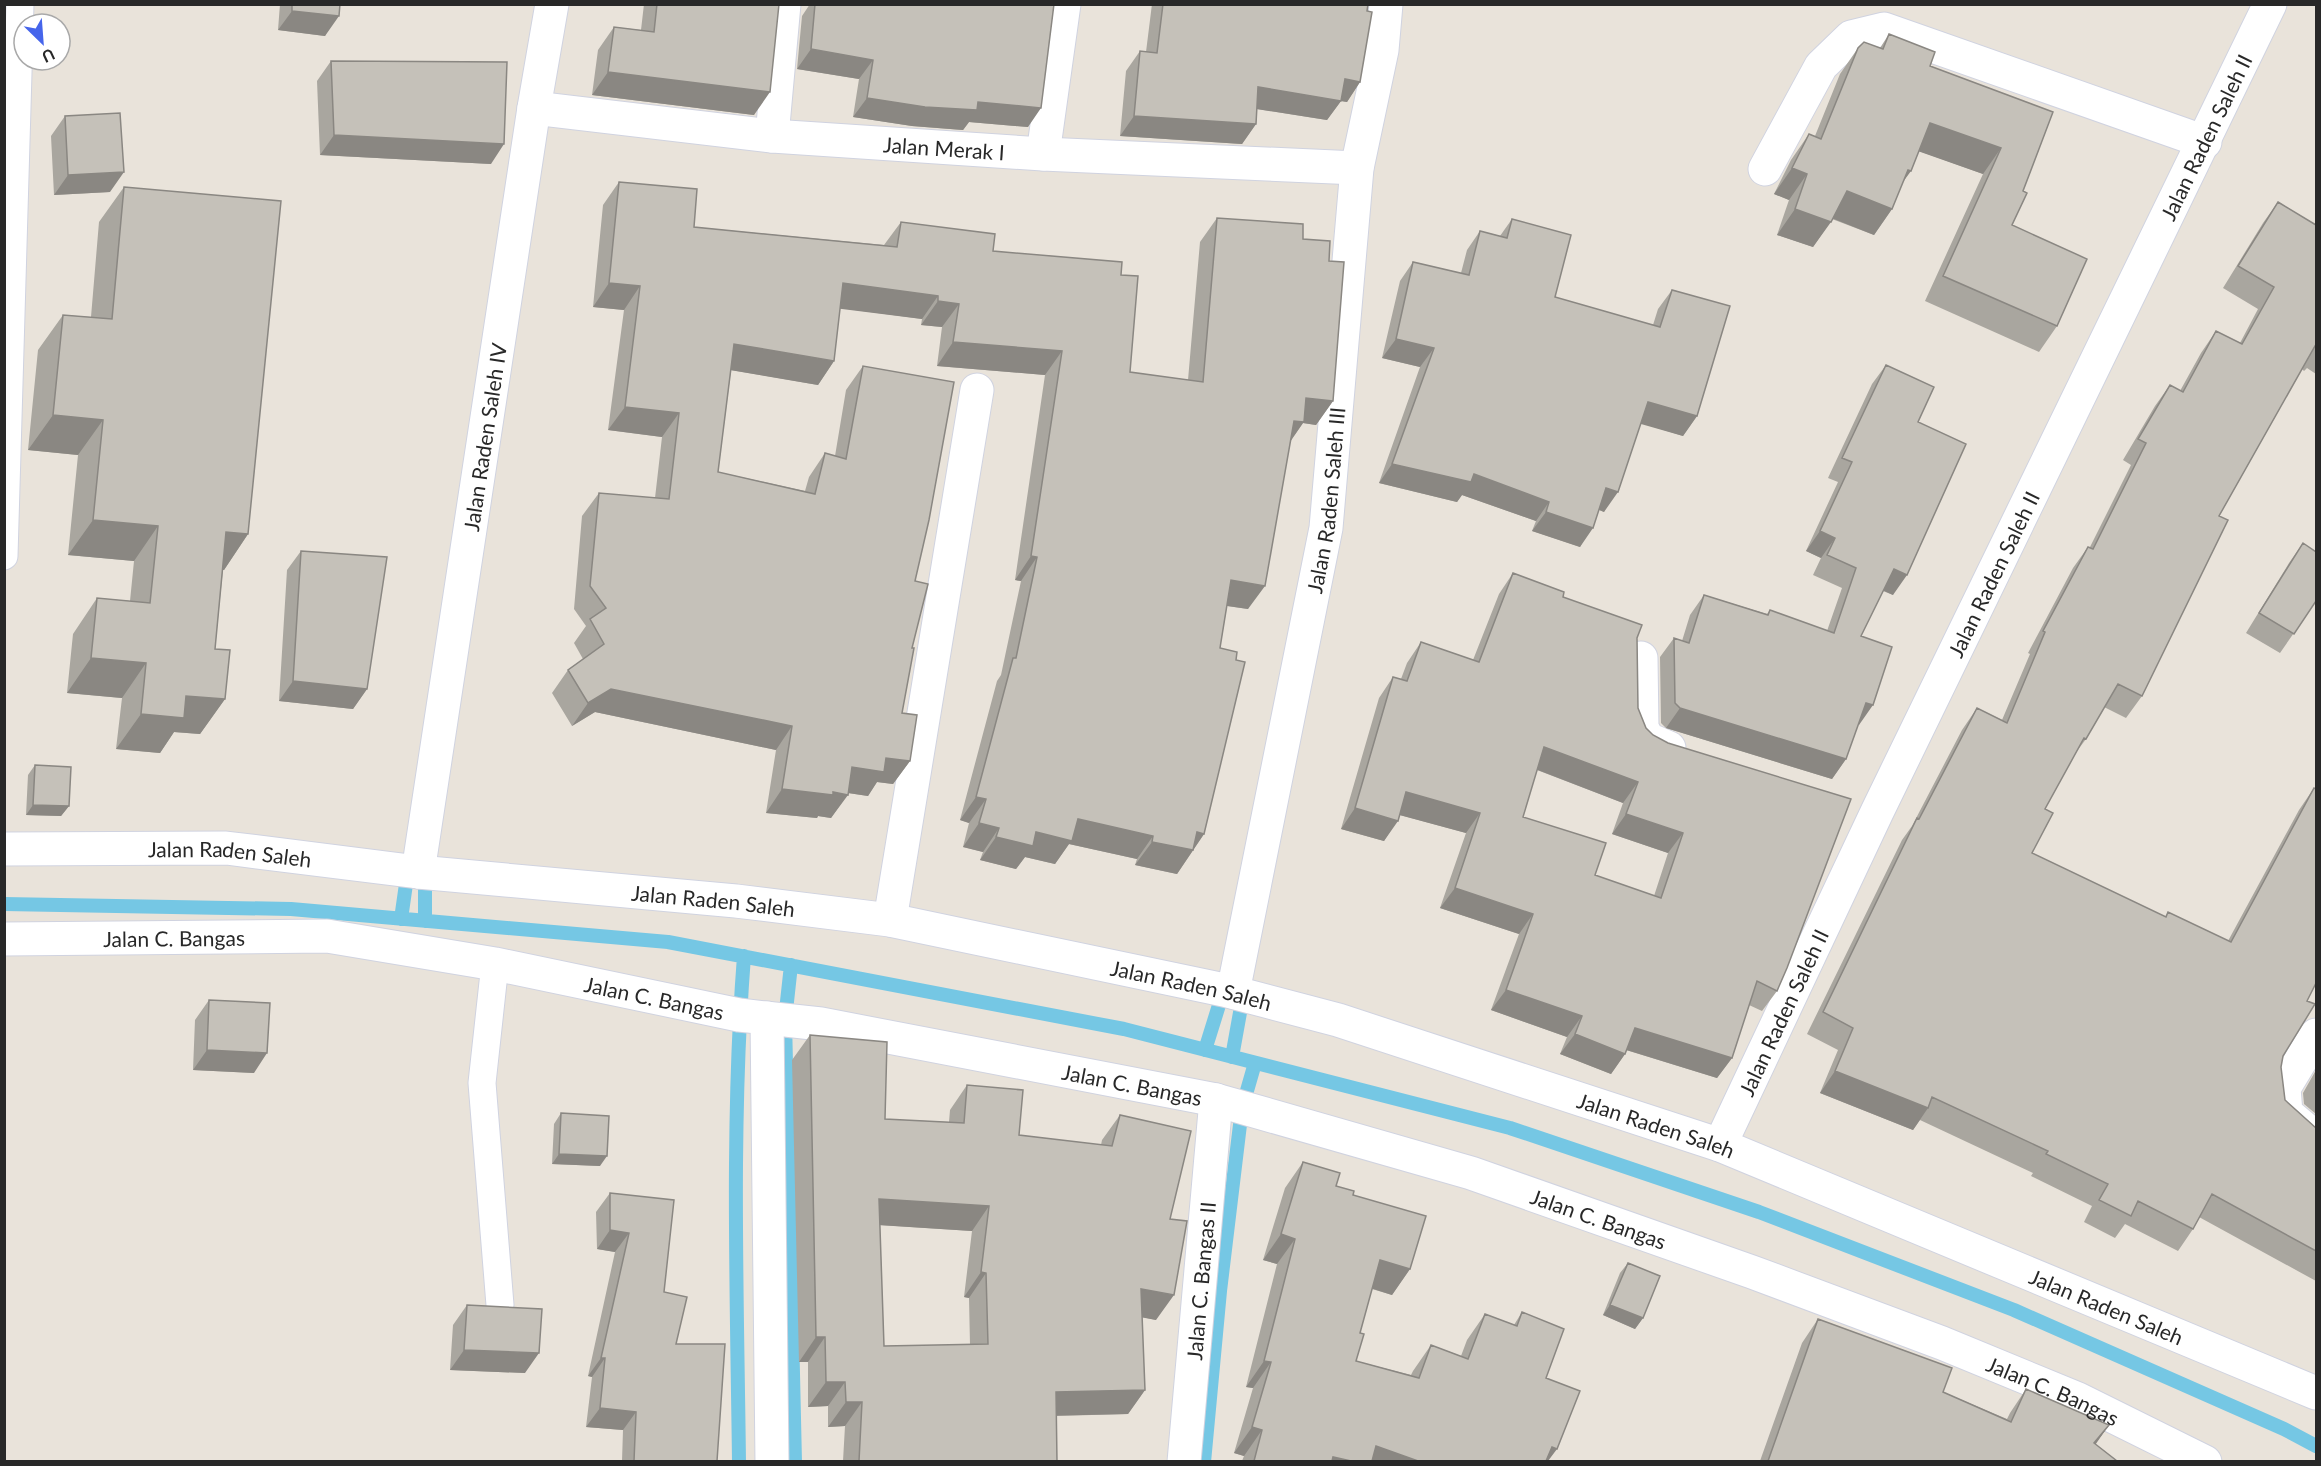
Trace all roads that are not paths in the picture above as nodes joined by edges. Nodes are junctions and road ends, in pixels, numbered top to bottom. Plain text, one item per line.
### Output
1 (20, 4) edge
2 (552, 4) edge
3 (784, 4) edge
4 (1064, 4) edge
5 (1386, 4) edge
6 (2270, 4) edge
7 (534, 108) junction
8 (772, 136) junction
9 (2205, 142) junction
10 (1043, 154) junction
11 (1357, 168) junction
12 (1765, 169) dead end
13 (977, 390) dead end
14 (4, 556) edge
15 (1641, 658) dead end
16 (1692, 755) edge
17 (4, 849) edge
18 (417, 872) junction
19 (890, 920) junction
20 (4, 939) edge
21 (495, 964) junction
22 (1233, 992) junction
23 (767, 1018) junction
24 (2316, 1035) edge
25 (1216, 1100) junction
26 (2316, 1138) edge
27 (1732, 1150) junction
28 (500, 1305) edge
29 (2316, 1393) edge
30 (772, 1461) edge
31 (1184, 1461) edge
32 (2205, 1461) edge

1 - 14 lane
2 - 7 street, Jalan Raden Saleh IV
3 - 8 street
4 - 10 street
5 - 11 street, Jalan Raden Saleh III
6 - 9 street, Jalan Raden Saleh II
7 - 8 street, Jalan Merak I
7 - 18 street, Jalan Raden Saleh IV
8 - 10 street, Jalan Merak I
9 - 12 street
9 - 27 street, Jalan Raden Saleh II
10 - 11 street, Jalan Merak I
11 - 22 street, Jalan Raden Saleh III
13 - 19 street
15 - 16 street
17 - 18 street, Jalan Raden Saleh
18 - 19 street, Jalan Raden Saleh
19 - 22 street, Jalan Raden Saleh
20 - 21 street, Jalan C. Bangas
21 - 23 street, Jalan C. Bangas
21 - 28 lane
22 - 27 street, Jalan Raden Saleh
23 - 25 street, Jalan C. Bangas
23 - 30 street
24 - 26 street
25 - 31 street, Jalan C. Bangas II
25 - 32 street, Jalan C. Bangas
27 - 29 street, Jalan Raden Saleh

